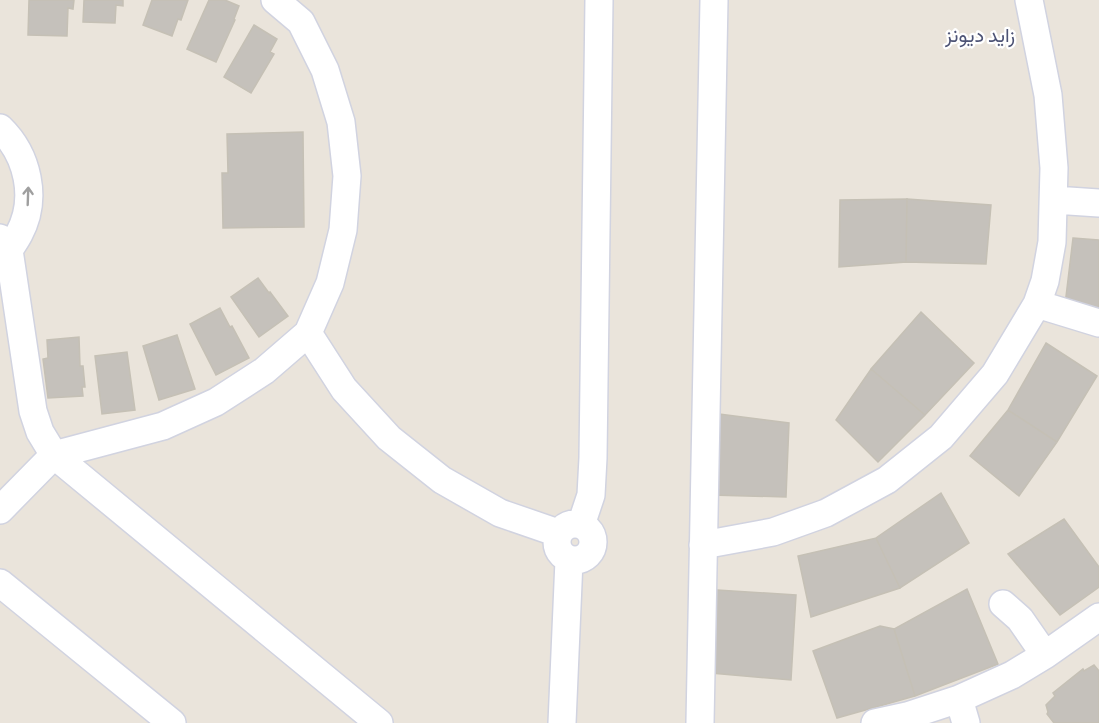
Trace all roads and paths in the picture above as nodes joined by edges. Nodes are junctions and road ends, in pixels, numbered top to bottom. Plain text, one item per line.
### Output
1 (275, 0) edge
2 (599, 0) edge
3 (714, 0) edge
4 (1029, 0) edge
5 (305, 11) edge
6 (0, 128) edge
7 (1054, 200) junction
8 (1099, 203) edge
9 (4, 244) edge
10 (1037, 304) junction
11 (1099, 323) edge
12 (308, 333) junction
13 (54, 455) junction
14 (0, 510) edge
15 (570, 529) junction
16 (703, 545) junction
17 (0, 584) edge
18 (1003, 604) dead end
19 (1099, 617) edge
20 (1045, 655) junction
21 (962, 711) edge
22 (172, 723) edge
23 (378, 723) edge
24 (562, 723) edge
25 (700, 723) edge
26 (875, 723) edge

1 - 5 street
2 - 15 street
3 - 16 street
4 - 7 street
5 - 12 street
9 -> 6 street
7 - 8 street
7 - 10 street
9 - 13 street
10 - 11 street
10 - 16 street
12 - 13 street
12 - 15 street
13 - 14 street
13 - 23 street
15 - 24 street
16 - 25 street
17 - 22 street
18 - 20 street
19 - 20 street
20 - 21 street
21 - 26 street

